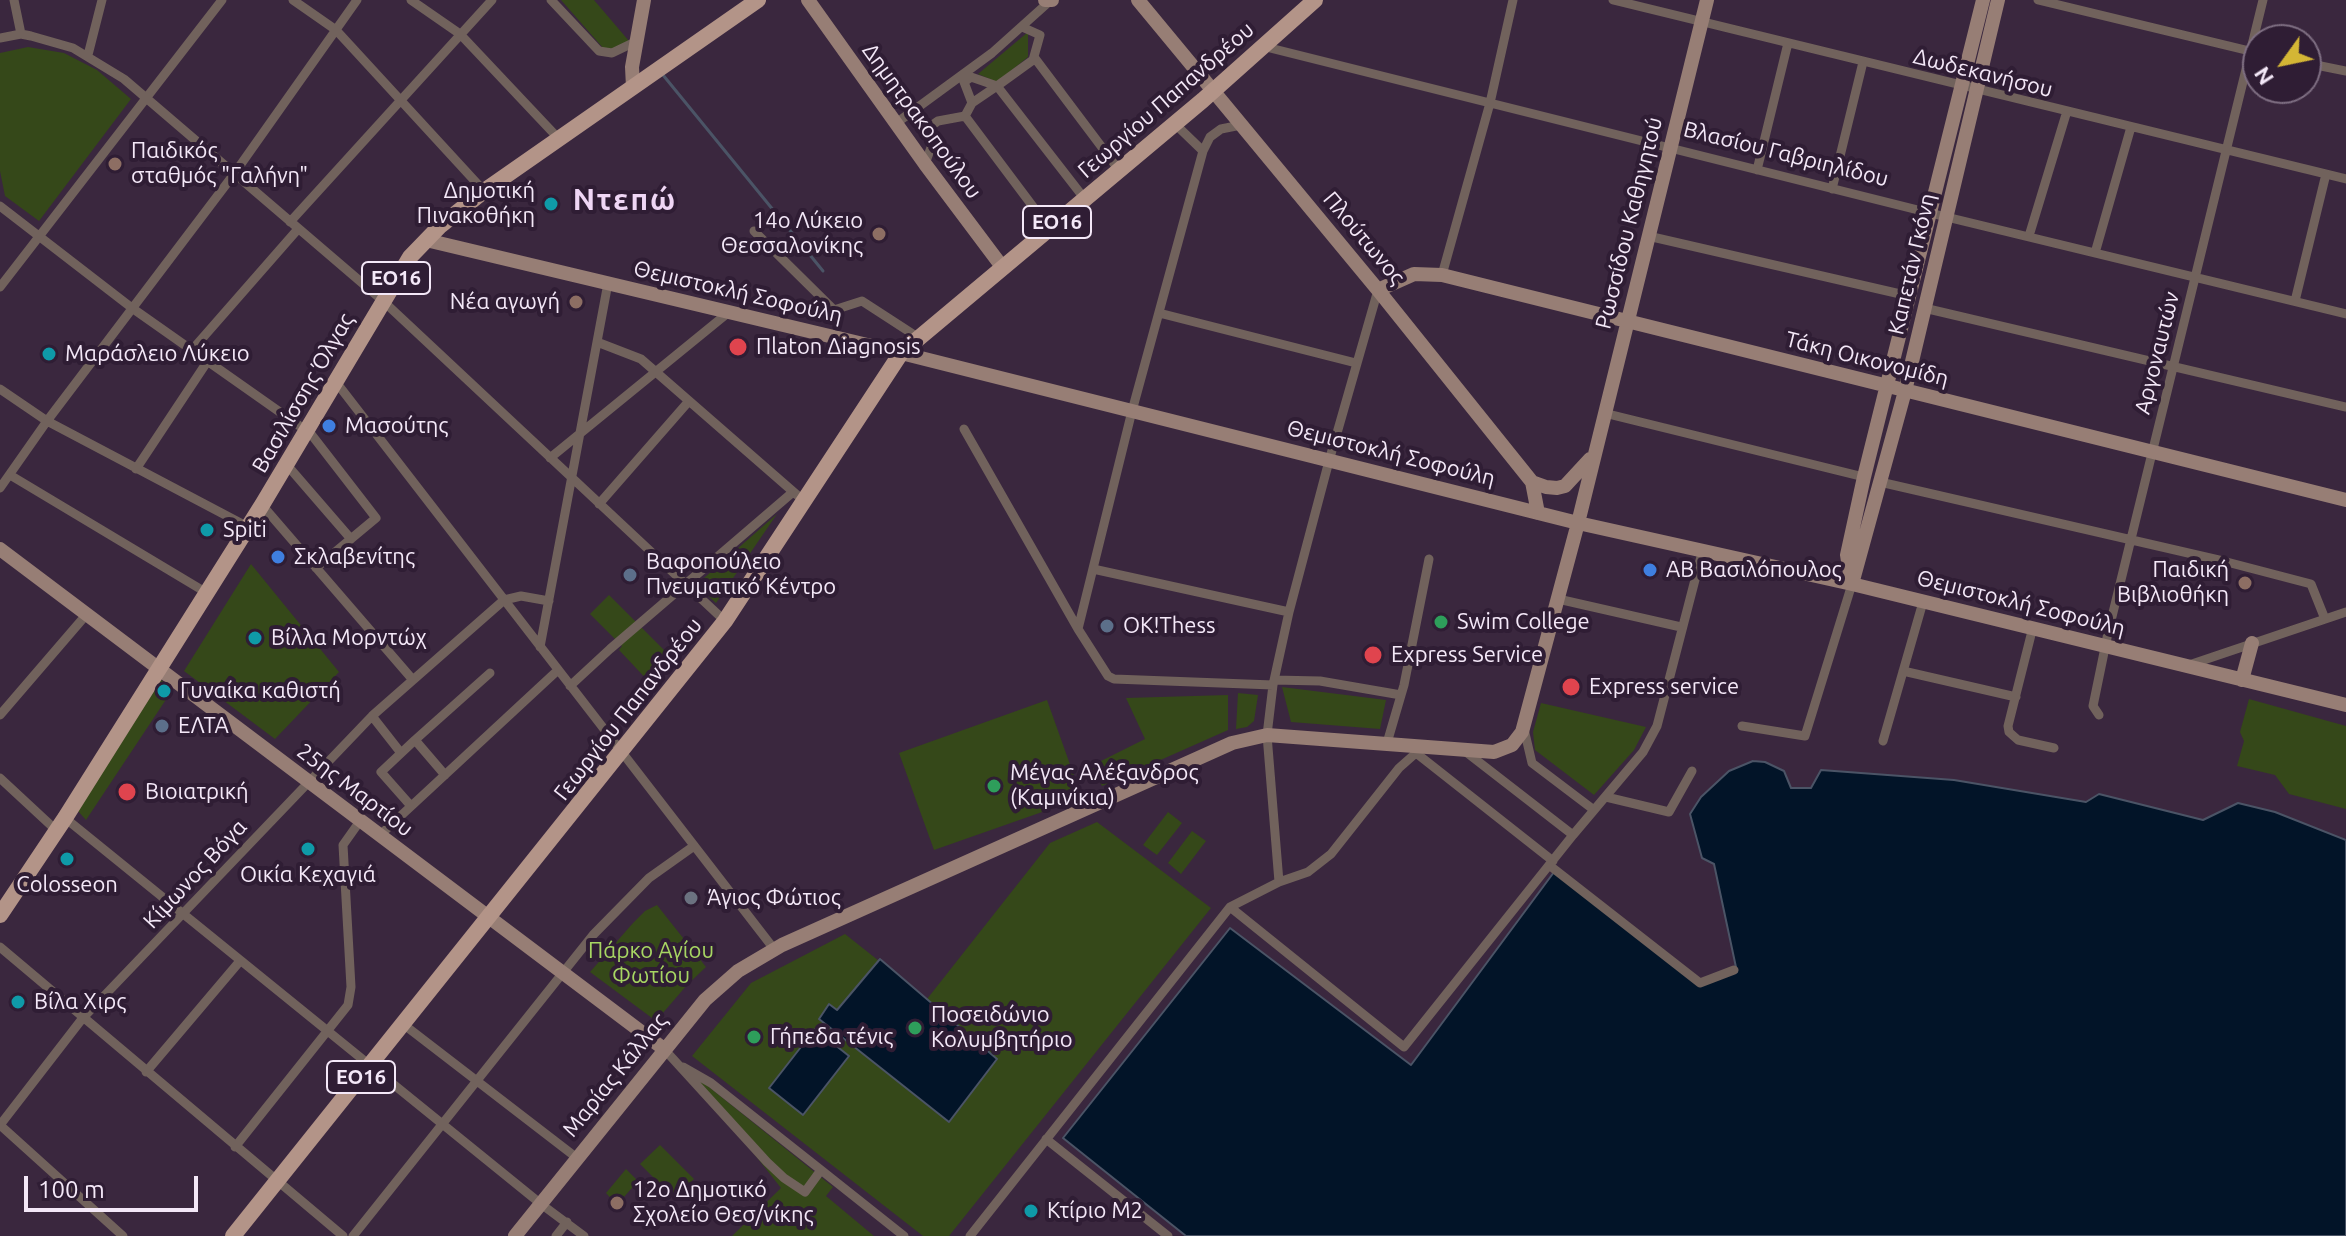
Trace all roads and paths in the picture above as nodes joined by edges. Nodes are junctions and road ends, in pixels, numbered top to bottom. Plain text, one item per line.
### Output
1 (14, 0) edge
2 (102, 0) edge
3 (222, 0) edge
4 (293, 0) edge
5 (357, 0) edge
6 (411, 0) edge
7 (492, 0) edge
8 (551, 0) edge
9 (644, 0) edge
10 (758, 0) edge
11 (808, 0) edge
12 (1049, 0) edge
13 (1138, 0) edge
14 (1315, 0) edge
15 (1513, 0) edge
16 (1613, 0) edge
17 (1707, 0) edge
18 (1983, 0) edge
19 (1998, 0) edge
20 (2038, 0) edge
21 (2263, 0) edge
22 (1702, 22) junction
23 (2259, 24) edge
24 (1022, 27) junction
25 (336, 30) junction
26 (21, 34) junction
27 (460, 34) junction
28 (0, 38) edge
29 (637, 41) junction
30 (1788, 43) junction
31 (1262, 46) junction
32 (2242, 49) edge
33 (88, 55) junction
34 (1034, 57) junction
35 (1863, 62) junction
36 (2322, 66) edge
37 (2346, 71) edge
38 (997, 86) junction
39 (633, 87) junction
40 (1969, 88) junction
41 (1213, 90) junction
42 (2242, 94) edge
43 (146, 99) junction
44 (401, 100) junction
45 (972, 103) junction
46 (1490, 103) junction
47 (2067, 111) junction
48 (965, 116) junction
49 (1174, 123) junction
50 (895, 124) junction
51 (1241, 125) junction
52 (2131, 127) junction
53 (559, 139) junction
54 (1670, 148) junction
55 (2226, 150) junction
56 (1203, 151) junction
57 (925, 164) junction
58 (1119, 170) junction
59 (1757, 170) junction
60 (234, 174) junction
61 (2326, 174) junction
62 (2346, 179) edge
63 (1832, 189) junction
64 (484, 191) junction
65 (1084, 198) junction
66 (0, 206) edge
67 (1930, 213) junction
68 (1946, 217) junction
69 (290, 222) junction
70 (1049, 228) junction
71 (298, 229) junction
72 (754, 231) dead end
73 (41, 236) junction
74 (1648, 236) junction
75 (2029, 236) junction
76 (426, 240) junction
77 (2095, 253) junction
78 (1003, 268) junction
79 (1442, 275) junction
80 (2195, 276) junction
81 (608, 283) junction
82 (0, 287) edge
83 (1378, 290) junction
84 (1909, 296) junction
85 (382, 300) junction
86 (2295, 301) junction
87 (132, 308) junction
88 (1924, 308) junction
89 (729, 312) junction
90 (1159, 313) junction
91 (2346, 314) edge
92 (1627, 321) junction
93 (919, 338) junction
94 (597, 342) junction
95 (192, 350) junction
96 (901, 353) junction
97 (207, 362) junction
98 (1356, 363) junction
99 (2173, 365) junction
100 (656, 372) junction
101 (336, 382) junction
102 (1887, 387) junction
103 (0, 389) edge
104 (1905, 391) junction
105 (689, 401) junction
106 (2346, 407) edge
107 (1132, 411) junction
108 (1604, 413) junction
109 (47, 421) junction
110 (964, 429) dead end
111 (307, 431) junction
112 (580, 434) junction
113 (2152, 452) junction
114 (1593, 456) junction
115 (550, 458) junction
116 (1329, 461) junction
117 (287, 465) junction
118 (136, 469) junction
119 (10, 475) junction
120 (1864, 477) junction
121 (572, 478) junction
122 (1532, 482) junction
123 (1880, 482) junction
124 (0, 488) edge
125 (799, 497) junction
126 (2346, 498) edge
127 (599, 504) junction
128 (262, 505) junction
129 (1538, 513) junction
130 (1578, 523) junction
131 (248, 527) junction
132 (351, 539) junction
133 (2130, 541) junction
134 (0, 549) edge
135 (1703, 549) junction
136 (1429, 559) dead end
137 (316, 568) junction
138 (1093, 569) junction
139 (685, 584) junction
140 (1852, 584) junction
141 (207, 593) junction
142 (1558, 599) junction
143 (504, 600) junction
144 (549, 601) junction
145 (1923, 602) junction
146 (1289, 612) junction
147 (2346, 612) edge
148 (86, 615) junction
149 (2325, 619) junction
150 (725, 621) junction
151 (1681, 627) junction
152 (2033, 627) junction
153 (1078, 629) junction
154 (2252, 643) junction
155 (540, 647) junction
156 (2105, 647) junction
157 (2186, 666) junction
158 (158, 670) junction
159 (558, 670) junction
160 (1903, 671) junction
161 (490, 673) dead end
162 (413, 680) junction
163 (2242, 680) junction
164 (1274, 682) junction
165 (570, 686) junction
166 (1401, 695) junction
167 (2016, 697) junction
168 (2346, 705) edge
169 (0, 715) edge
170 (2099, 715) dead end
171 (372, 716) junction
172 (1742, 726) dead end
173 (1522, 729) junction
174 (1267, 735) junction
175 (415, 740) junction
176 (1883, 741) dead end
177 (1387, 743) junction
178 (2054, 748) dead end
179 (1420, 749) junction
180 (1463, 749) junction
181 (622, 752) junction
182 (401, 753) junction
183 (1692, 771) dead end
184 (445, 775) junction
185 (0, 778) edge
186 (307, 781) junction
187 (1606, 797) junction
188 (411, 806) junction
189 (1594, 810) junction
190 (360, 821) junction
191 (61, 824) junction
192 (1573, 835) junction
193 (379, 836) junction
194 (694, 846) junction
195 (1551, 863) junction
196 (1279, 882) junction
197 (1230, 907) junction
198 (183, 914) junction
199 (0, 915) edge
200 (489, 917) junction
201 (0, 947) edge
202 (774, 949) junction
203 (240, 961) junction
204 (1734, 970) dead end
205 (564, 973) junction
206 (82, 1019) junction
207 (403, 1024) junction
208 (328, 1032) junction
209 (664, 1049) junction
210 (370, 1066) junction
211 (683, 1067) junction
212 (146, 1072) junction
213 (477, 1082) junction
214 (443, 1124) junction
215 (0, 1125) edge
216 (1046, 1139) junction
217 (235, 1147) junction
218 (577, 1158) junction
219 (821, 1170) junction
220 (277, 1182) junction
221 (541, 1204) junction
222 (567, 1222) junction
223 (123, 1236) edge
224 (233, 1236) edge
225 (343, 1236) edge
226 (353, 1236) edge
227 (515, 1236) edge
228 (556, 1236) edge
229 (584, 1236) edge
230 (904, 1236) edge
231 (970, 1236) edge
232 (1168, 1236) edge

1 - 26 street
2 - 33 street
3 - 43 street
4 - 25 street
5 - 25 street
6 - 27 street
7 - 27 street
8 - 29 street
9 - 29 main road
10 - 39 main road, Βασιλίσσης Όλγας / ΕΟ16
11 - 50 main road, Δημητρακοπούλου
12 - 24 street
13 - 41 main road, Πλούτωνος
14 - 31 main road, Γεωργίου Παπανδρέου / ΕΟ16
15 - 46 street
16 - 22 street, Δωδεκανήσου
17 - 22 main road, Ρωσσίδου Καθηγητού
18 - 40 main road, Καπετάν Γκόνη
19 - 40 main road, Καπετάν Γκόνη
20 - 32 street
21 - 23 street, Αργοναυτών
22 - 30 street, Δωδεκανήσου
22 - 54 main road, Ρωσσίδου Καθηγητού
24 - 34 street
24 - 50 street
25 - 44 street
25 - 60 street
26 - 28 street
26 - 33 street
27 - 44 street
27 - 53 street
29 - 39 main road
30 - 35 street, Δωδεκανήσου
30 - 59 street
31 - 41 main road, Γεωργίου Παπανδρέου / ΕΟ16
31 - 46 street, Βλασίου Γαβριηλίδου
33 - 43 street
34 - 38 street
34 - 58 street
35 - 40 street, Δωδεκανήσου
35 - 63 street
36 - 37 street
38 - 45 street
38 - 45 street
38 - 65 street
39 - 53 main road, Βασιλίσσης Όλγας / ΕΟ16
40 - 47 street, Δωδεκανήσου
40 - 67 main road, Καπετάν Γκόνη
40 - 68 main road, Καπετάν Γκόνη
41 - 49 main road, Γεωργίου Παπανδρέου / ΕΟ16
41 - 51 main road, Πλούτωνος
42 - 55 street, Αργοναυτών
43 - 60 street
43 - 73 street
44 - 64 street
44 - 69 street
45 - 48 street
46 - 54 street, Βλασίου Γαβριηλίδου
46 - 79 street
47 - 52 street, Δωδεκανήσου
47 - 75 street
48 - 57 street
48 - 70 street
49 - 56 street
49 - 58 main road, Γεωργίου Παπανδρέου / ΕΟ16
50 - 57 main road, Δημητρακοπούλου
51 - 56 street
51 - 83 main road, Πλούτωνος
52 - 55 street, Δωδεκανήσου
52 - 77 street
53 - 64 main road, Βασιλίσσης Όλγας / ΕΟ16
54 - 59 street, Βλασίου Γαβριηλίδου
54 - 74 main road, Ρωσσίδου Καθηγητού
55 - 61 street, Δωδεκανήσου
55 - 80 street, Αργοναυτών
56 - 90 street
57 - 78 main road, Δημητρακοπούλου
58 - 65 main road, Γεωργίου Παπανδρέου / ΕΟ16
59 - 63 street, Βλασίου Γαβριηλίδου
60 - 69 street
60 - 87 street
61 - 62 street, Δωδεκανήσου
61 - 86 street
63 - 67 street, Βλασίου Γαβριηλίδου
64 - 76 main road, Βασιλίσσης Όλγας / ΕΟ16
65 - 70 main road, Γεωργίου Παπανδρέου / ΕΟ16
66 - 73 street
67 - 68 street, Βλασίου Γαβριηλίδου
67 - 84 main road, Καπετάν Γκόνη
68 - 75 street, Βλασίου Γαβριηλίδου
68 - 88 main road, Καπετάν Γκόνη
69 - 71 street
70 - 78 main road, Γεωργίου Παπανδρέου / ΕΟ16
71 - 85 street
71 - 95 street
72 - 93 street
73 - 82 street
73 - 87 street
74 - 84 street
74 - 92 main road, Ρωσσίδου Καθηγητού
75 - 77 street, Βλασίου Γαβριηλίδου
76 - 81 main road, Θεμιστοκλή Σοφούλη
76 - 85 main road, Βασιλίσσης Όλγας / ΕΟ16
77 - 80 street, Βλασίου Γαβριηλίδου
78 - 93 main road, Γεωργίου Παπανδρέου / ΕΟ16
79 - 83 main road, Τάκη Οικονομίδη
79 - 92 main road, Τάκη Οικονομίδη
80 - 86 street, Βλασίου Γαβριηλίδου
80 - 99 street, Αργοναυτών
81 - 89 main road, Θεμιστοκλή Σοφούλη
81 - 94 street
83 - 98 street
83 - 122 main road, Πλούτωνος
84 - 102 main road, Καπετάν Γκόνη
85 - 101 main road, Βασιλίσσης Όλγας / ΕΟ16
85 - 115 street
86 - 91 street, Βλασίου Γαβριηλίδου
87 - 95 street
87 - 109 street
88 - 99 street
88 - 104 main road, Καπετάν Γκόνη
89 - 96 main road, Θεμιστοκλή Σοφούλη
89 - 100 street
90 - 98 street
90 - 107 street
92 - 102 main road, Τάκη Οικονομίδη
92 - 108 main road, Ρωσσίδου Καθηγητού
93 - 96 main road, Γεωργίου Παπανδρέου / ΕΟ16
94 - 100 street
94 - 112 street
95 - 97 street
96 - 107 main road, Θεμιστοκλή Σοφούλη
96 - 125 main road, Γεωργίου Παπανδρέου / ΕΟ16
97 - 111 street
97 - 118 street
98 - 116 street
99 - 106 street
99 - 113 street, Αργοναυτών
100 - 105 street
100 - 112 street
101 - 111 main road, Βασιλίσσης Όλγας / ΕΟ16
101 - 143 street
102 - 104 main road, Τάκη Οικονομίδη
102 - 120 main road, Καπετάν Γκόνη
103 - 109 street
104 - 113 main road, Τάκη Οικονομίδη
104 - 123 main road, Καπετάν Γκόνη
105 - 125 street
105 - 127 street
107 - 116 main road, Θεμιστοκλή Σοφούλη
107 - 138 street
108 - 114 main road, Ρωσσίδου Καθηγητού
108 - 120 street
109 - 118 street
109 - 119 street
110 - 153 street
111 - 117 main road, Βασιλίσσης Όλγας / ΕΟ16
111 - 132 street
112 - 115 street
112 - 121 street
113 - 126 main road, Τάκη Οικονομίδη
113 - 133 street, Αργοναυτών
114 - 122 main road
114 - 130 main road, Ρωσσίδου Καθηγητού
115 - 121 street
116 - 129 main road, Θεμιστοκλή Σοφούλη
116 - 146 street
117 - 128 main road, Βασιλίσσης Όλγας / ΕΟ16
117 - 132 street
118 - 131 street
119 - 124 street
119 - 141 street
120 - 140 main road, Καπετάν Γκόνη
121 - 127 street
121 - 144 street
122 - 129 main road, Πλούτωνος
123 - 133 street
123 - 140 main road, Καπετάν Γκόνη
125 - 139 street
125 - 150 main road, Γεωργίου Παπανδρέου / ΕΟ16
127 - 139 street
128 - 131 main road, Βασιλίσσης Όλγας / ΕΟ16
128 - 137 street
129 - 130 main road, Θεμιστοκλή Σοφούλη
130 - 135 main road, Θεμιστοκλή Σοφούλη
130 - 142 main road
131 - 141 main road, Βασιλίσσης Όλγας / ΕΟ16
132 - 137 street
133 - 149 street
133 - 156 street, Αργοναυτών
134 - 148 main road, 25ης Μαρτίου
135 - 140 main road, Θεμιστοκλή Σοφούλη
135 - 151 street
136 - 166 street
137 - 162 street
138 - 146 street
138 - 153 street
139 - 150 street
139 - 165 street
140 - 145 main road, Θεμιστοκλή Σοφούλη
140 - 172 street, Καπετάν Γκόνη
141 - 158 main road, Βασιλίσσης Όλγας / ΕΟ16
142 - 151 street
142 - 173 main road
143 - 144 street
143 - 155 street
143 - 162 street, Κίμωνος Βόγα
144 - 155 street
145 - 152 main road, Θεμιστοκλή Σοφούλη
145 - 160 street
146 - 164 street
147 - 149 street
148 - 158 main road, 25ης Μαρτίου
148 - 169 street
149 - 154 street
150 - 181 main road, Γεωργίου Παπανδρέου / ΕΟ16
151 - 187 street
152 - 156 main road, Θεμιστοκλή Σοφούλη
152 - 167 street
153 - 164 street
154 - 157 street
154 - 163 main road
155 - 159 street
156 - 157 main road, Θεμιστοκλή Σοφούλη
156 - 170 street, Αργοναυτών
157 - 163 main road, Θεμιστοκλή Σοφούλη
158 - 186 main road, 25ης Μαρτίου
158 - 191 main road, Βασιλίσσης Όλγας / ΕΟ16
159 - 165 street
159 - 184 street
160 - 167 street
160 - 176 street
161 - 175 street
162 - 171 street, Κίμωνος Βόγα
163 - 168 main road, Θεμιστοκλή Σοφούλη
164 - 166 street
164 - 174 street
165 - 181 street
166 - 177 street
167 - 178 street
171 - 182 street
171 - 186 street, Κίμωνος Βόγα
173 - 180 main road, Μαρίας Κάλλας
173 - 189 street
174 - 177 main road, Μαρίας Κάλλας
174 - 196 street
174 - 202 main road, Μαρίας Κάλλας
175 - 182 street
175 - 184 street
177 - 179 main road, Μαρίας Κάλλας
179 - 180 main road, Μαρίας Κάλλας
179 - 195 street
179 - 196 street
180 - 192 street
181 - 194 street
181 - 200 main road, Γεωργίου Παπανδρέου / ΕΟ16
182 - 188 street
183 - 187 street
184 - 188 street
185 - 191 street
186 - 190 main road, 25ης Μαρτίου
186 - 198 street, Κίμωνος Βόγα
187 - 189 street
188 - 193 street
189 - 192 street
190 - 193 main road, 25ης Μαρτίου
190 - 208 street
191 - 198 street
191 - 199 main road, Βασιλίσσης Όλγας / ΕΟ16
192 - 195 street
193 - 200 main road, 25ης Μαρτίου
194 - 202 street
194 - 205 street
195 - 197 street
195 - 204 street
196 - 197 street
197 - 216 street
198 - 203 street
198 - 206 street, Κίμωνος Βόγα
200 - 205 main road, 25ης Μαρτίου
200 - 207 main road, Γεωργίου Παπανδρέου / ΕΟ16
201 - 206 street
202 - 209 main road, Μαρίας Κάλλας
203 - 208 street
203 - 212 street
205 - 209 main road, 25ης Μαρτίου
205 - 213 street
206 - 212 street
206 - 215 street, Κίμωνος Βόγα
207 - 210 main road, Γεωργίου Παπανδρέου / ΕΟ16
207 - 213 street
208 - 210 street
208 - 217 street
209 - 211 street, 25ης Μαρτίου
209 - 218 main road, Μαρίας Κάλλας
210 - 214 street
210 - 220 main road, Γεωργίου Παπανδρέου / ΕΟ16
211 - 219 street, 25ης Μαρτίου
211 - 219 street, 25ης Μαρτίου
212 - 217 street
213 - 214 street
213 - 218 street
214 - 221 street
214 - 226 street
215 - 223 street
216 - 231 street
216 - 232 street
217 - 220 street
218 - 221 main road, Μαρίας Κάλλας
219 - 230 street
220 - 224 main road, Γεωργίου Παπανδρέου / ΕΟ16
220 - 225 street
221 - 222 street
221 - 227 main road, Μαρίας Κάλλας
222 - 228 street
222 - 229 street

